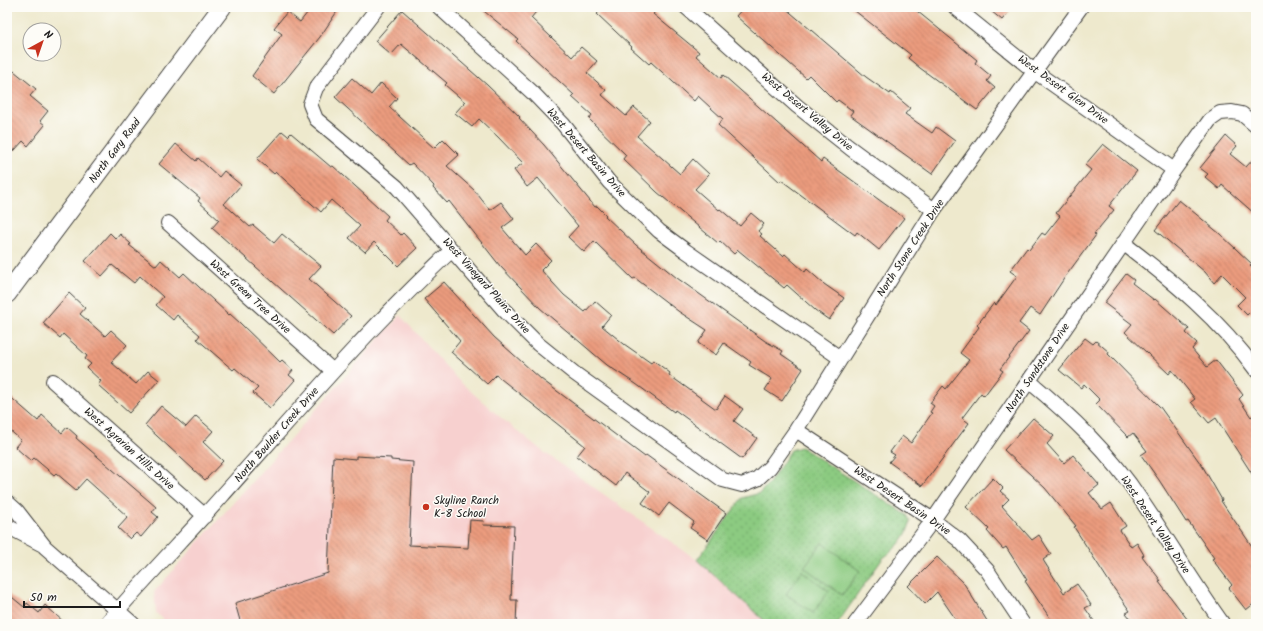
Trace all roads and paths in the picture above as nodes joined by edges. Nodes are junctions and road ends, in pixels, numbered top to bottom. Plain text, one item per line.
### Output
1 (222, 7) edge
2 (378, 7) edge
3 (439, 7) edge
4 (686, 7) edge
5 (954, 7) edge
6 (1081, 7) edge
7 (1034, 72) junction
8 (1256, 126) edge
9 (1174, 170) junction
10 (934, 210) junction
11 (168, 223) dead end
12 (1123, 243) junction
13 (452, 250) junction
14 (7, 294) edge
15 (840, 358) junction
16 (1256, 370) edge
17 (333, 371) junction
18 (53, 381) dead end
19 (1029, 381) junction
20 (796, 430) junction
21 (742, 485) joint
22 (7, 502) edge
23 (205, 516) junction
24 (933, 520) junction
25 (7, 526) edge
26 (45, 546) junction
27 (117, 610) junction
28 (106, 624) edge
29 (133, 624) edge
30 (855, 624) edge
31 (1023, 624) edge
32 (1223, 624) edge

1 - 14 main road, North Gary Road
2 - 13 street, West Vineyard Plains Drive
3 - 15 street, West Desert Basin Drive
4 - 10 street, West Desert Valley Drive
5 - 7 street, West Desert Glen Drive
6 - 7 street, North Stone Creek Drive
7 - 9 street, West Desert Glen Drive
7 - 10 street, North Stone Creek Drive
8 - 9 street, North Sandstone Drive
9 - 12 street, North Sandstone Drive
10 - 15 street, North Stone Creek Drive
11 - 17 street, West Green Tree Drive
12 - 16 street
12 - 19 street, North Sandstone Drive
13 - 17 street, North Boulder Creek Drive
13 - 21 street, West Vineyard Plains Drive
15 - 20 street, North Stone Creek Drive
17 - 23 street, North Boulder Creek Drive
18 - 23 street, West Agrarian Hills Drive
19 - 24 street, North Sandstone Drive
19 - 32 street, West Desert Valley Drive
20 - 21 street, North Stone Creek Drive
20 - 24 street, West Desert Basin Drive
22 - 26 street
23 - 27 street, North Boulder Creek Drive
24 - 30 street, North Sandstone Drive
24 - 31 street, West Desert Basin Drive
25 - 26 street
26 - 27 street
27 - 28 street, North Boulder Creek Drive
27 - 29 street

